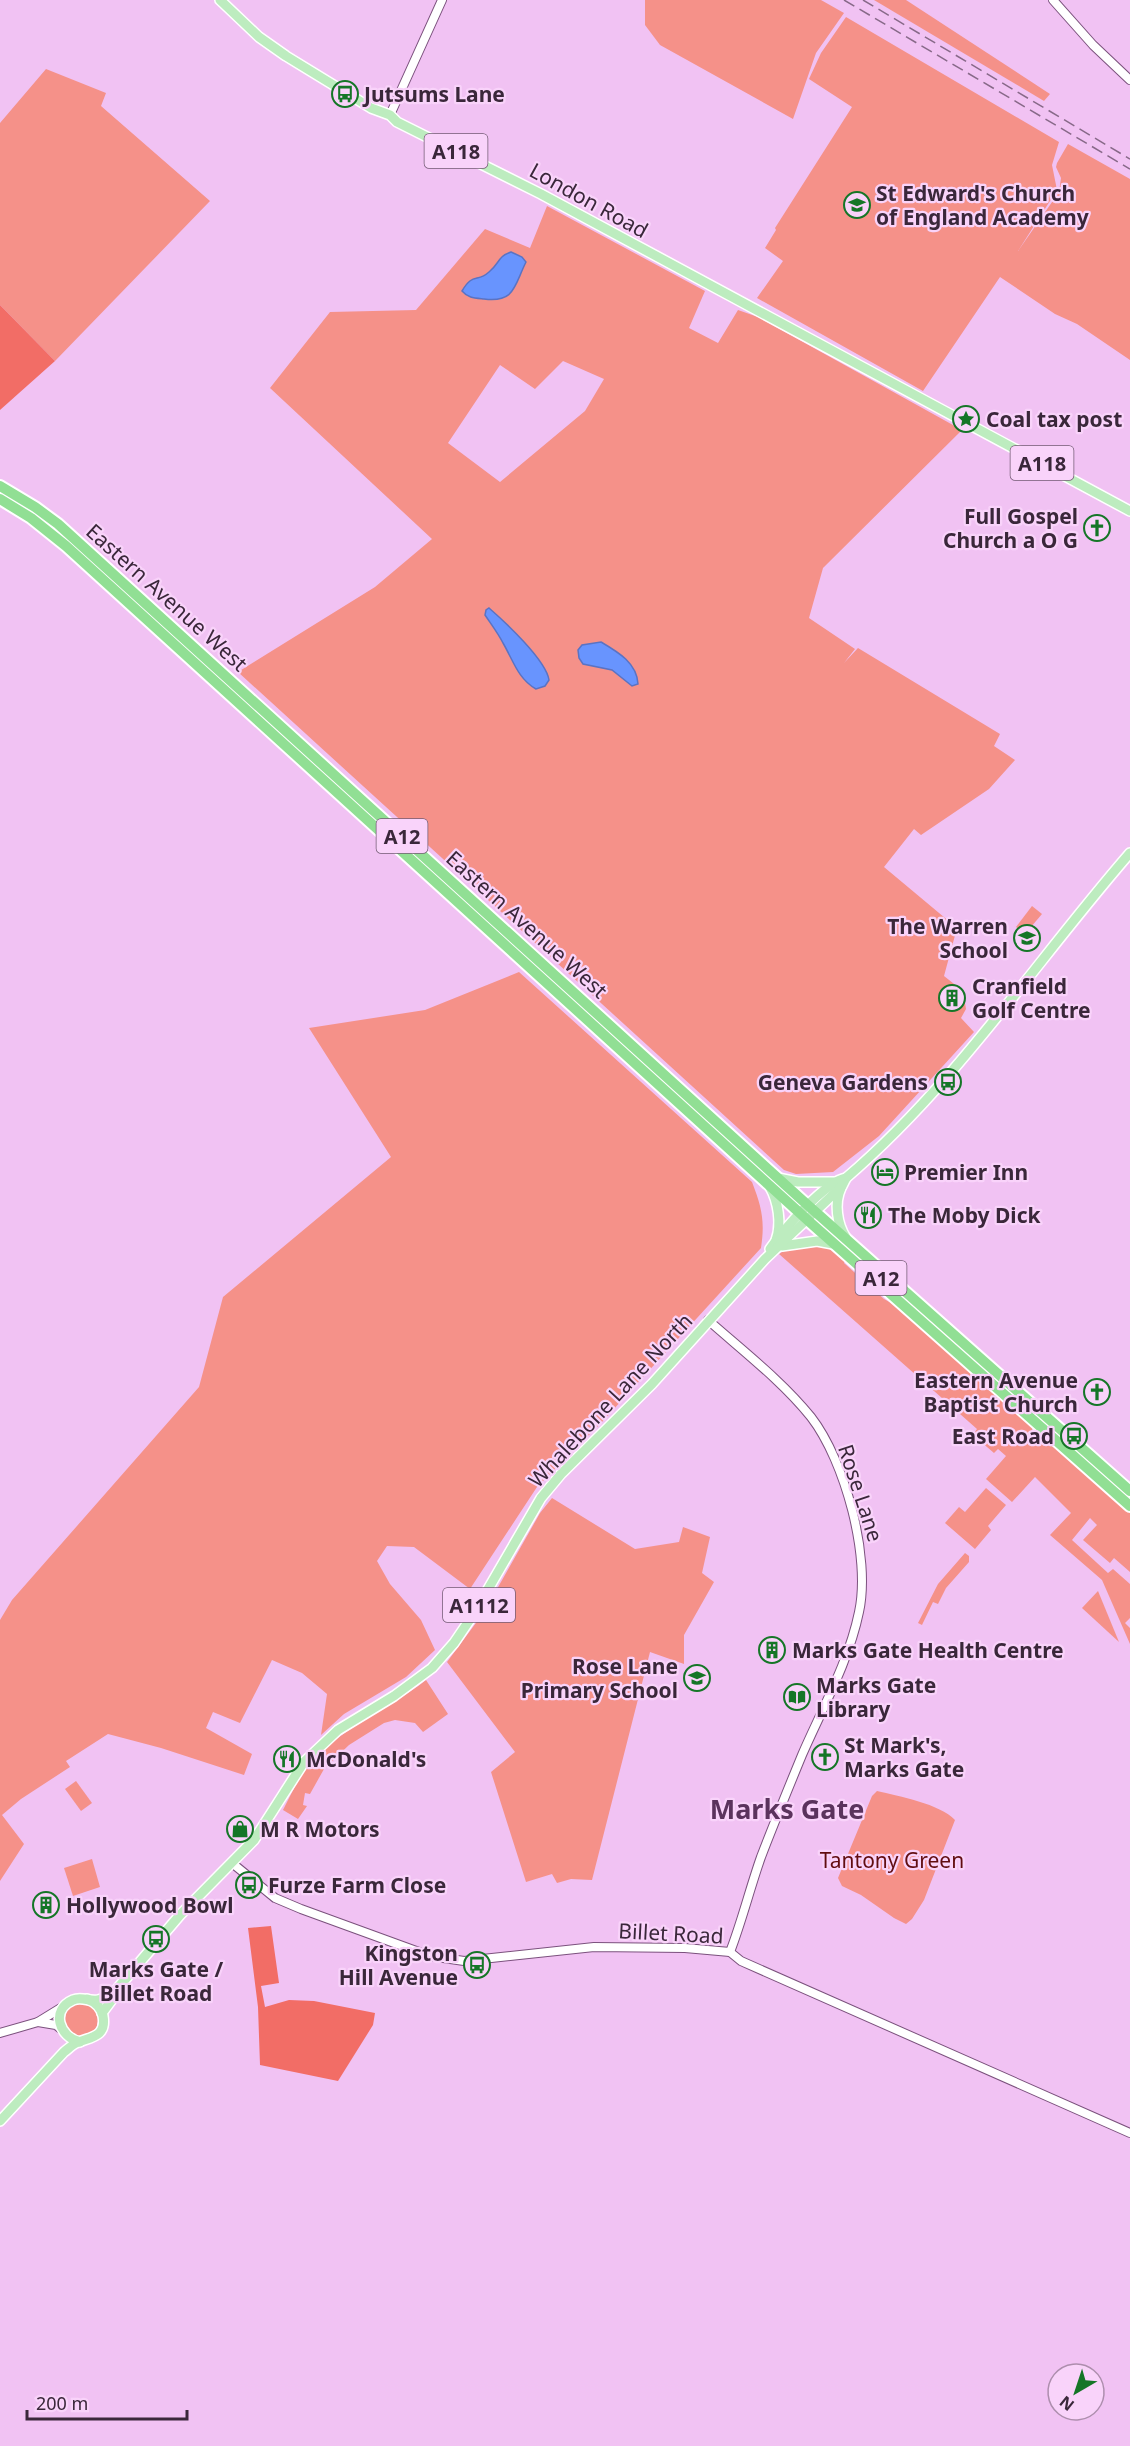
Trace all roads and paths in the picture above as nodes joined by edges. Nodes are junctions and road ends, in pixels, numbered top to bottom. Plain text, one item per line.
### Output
1 (220, 0) edge
2 (442, 0) edge
3 (1053, 0) edge
4 (1130, 80) edge
5 (390, 115) junction
6 (0, 486) edge
7 (0, 499) edge
8 (1130, 511) edge
9 (1128, 858) edge
10 (715, 1121) junction
11 (776, 1177) junction
12 (763, 1179) junction
13 (842, 1182) junction
14 (807, 1212) junction
15 (849, 1242) junction
16 (838, 1246) junction
17 (775, 1247) junction
18 (708, 1320) junction
19 (948, 1344) junction
20 (1130, 1491) edge
21 (1130, 1506) edge
22 (232, 1863) junction
23 (730, 1952) junction
24 (111, 1996) junction
25 (87, 1999) junction
26 (65, 2005) junction
27 (102, 2013) junction
28 (38, 2022) junction
29 (0, 2032) edge
30 (64, 2032) junction
31 (80, 2042) junction
32 (64, 2052) junction
33 (0, 2121) edge
34 (1130, 2133) edge

1 - 5 main road, London Road / A118
2 - 5 street
3 - 4 street
5 - 8 main road, London Road / A118
6 - 10 highway, Eastern Avenue West / A12
7 - 12 highway, Eastern Avenue West / A12
9 - 13 main road, Whalebone Lane North / A1112
10 - 11 highway, Eastern Avenue West / A12
10 - 14 highway, A12
11 - 13 main road
11 - 14 highway, Eastern Avenue West / A12
12 - 14 highway, Eastern Avenue West / A12
12 - 17 main road
13 - 14 main road, Whalebone Lane North / A1112
13 - 15 main road
14 - 15 highway, A12
14 - 16 highway, A12
14 - 17 main road, Whalebone Lane North / A1112
14 - 19 highway, A12
15 - 20 highway, A12
16 - 17 main road, A1112
16 - 19 highway, A12
17 - 18 main road, Whalebone Lane North / A1112
18 - 22 main road, Whalebone Lane North / A1112
18 - 23 street, Rose Lane
19 - 21 highway, A12
22 - 23 street, Billet Road
22 - 24 main road, Whalebone Lane North / A1112
23 - 34 street, Billet Road
24 - 25 main road
24 - 27 main road, Whalebone Lane North / A1112
25 - 26 main road
25 - 27 main road
26 - 28 street
26 - 30 main road
27 - 31 main road, Whalebone Lane North / A1112
28 - 29 street
28 - 30 street
30 - 31 main road
30 - 32 main road
31 - 32 main road, Whalebone Lane North / A1112
32 - 33 main road, Whalebone Lane North / A1112

